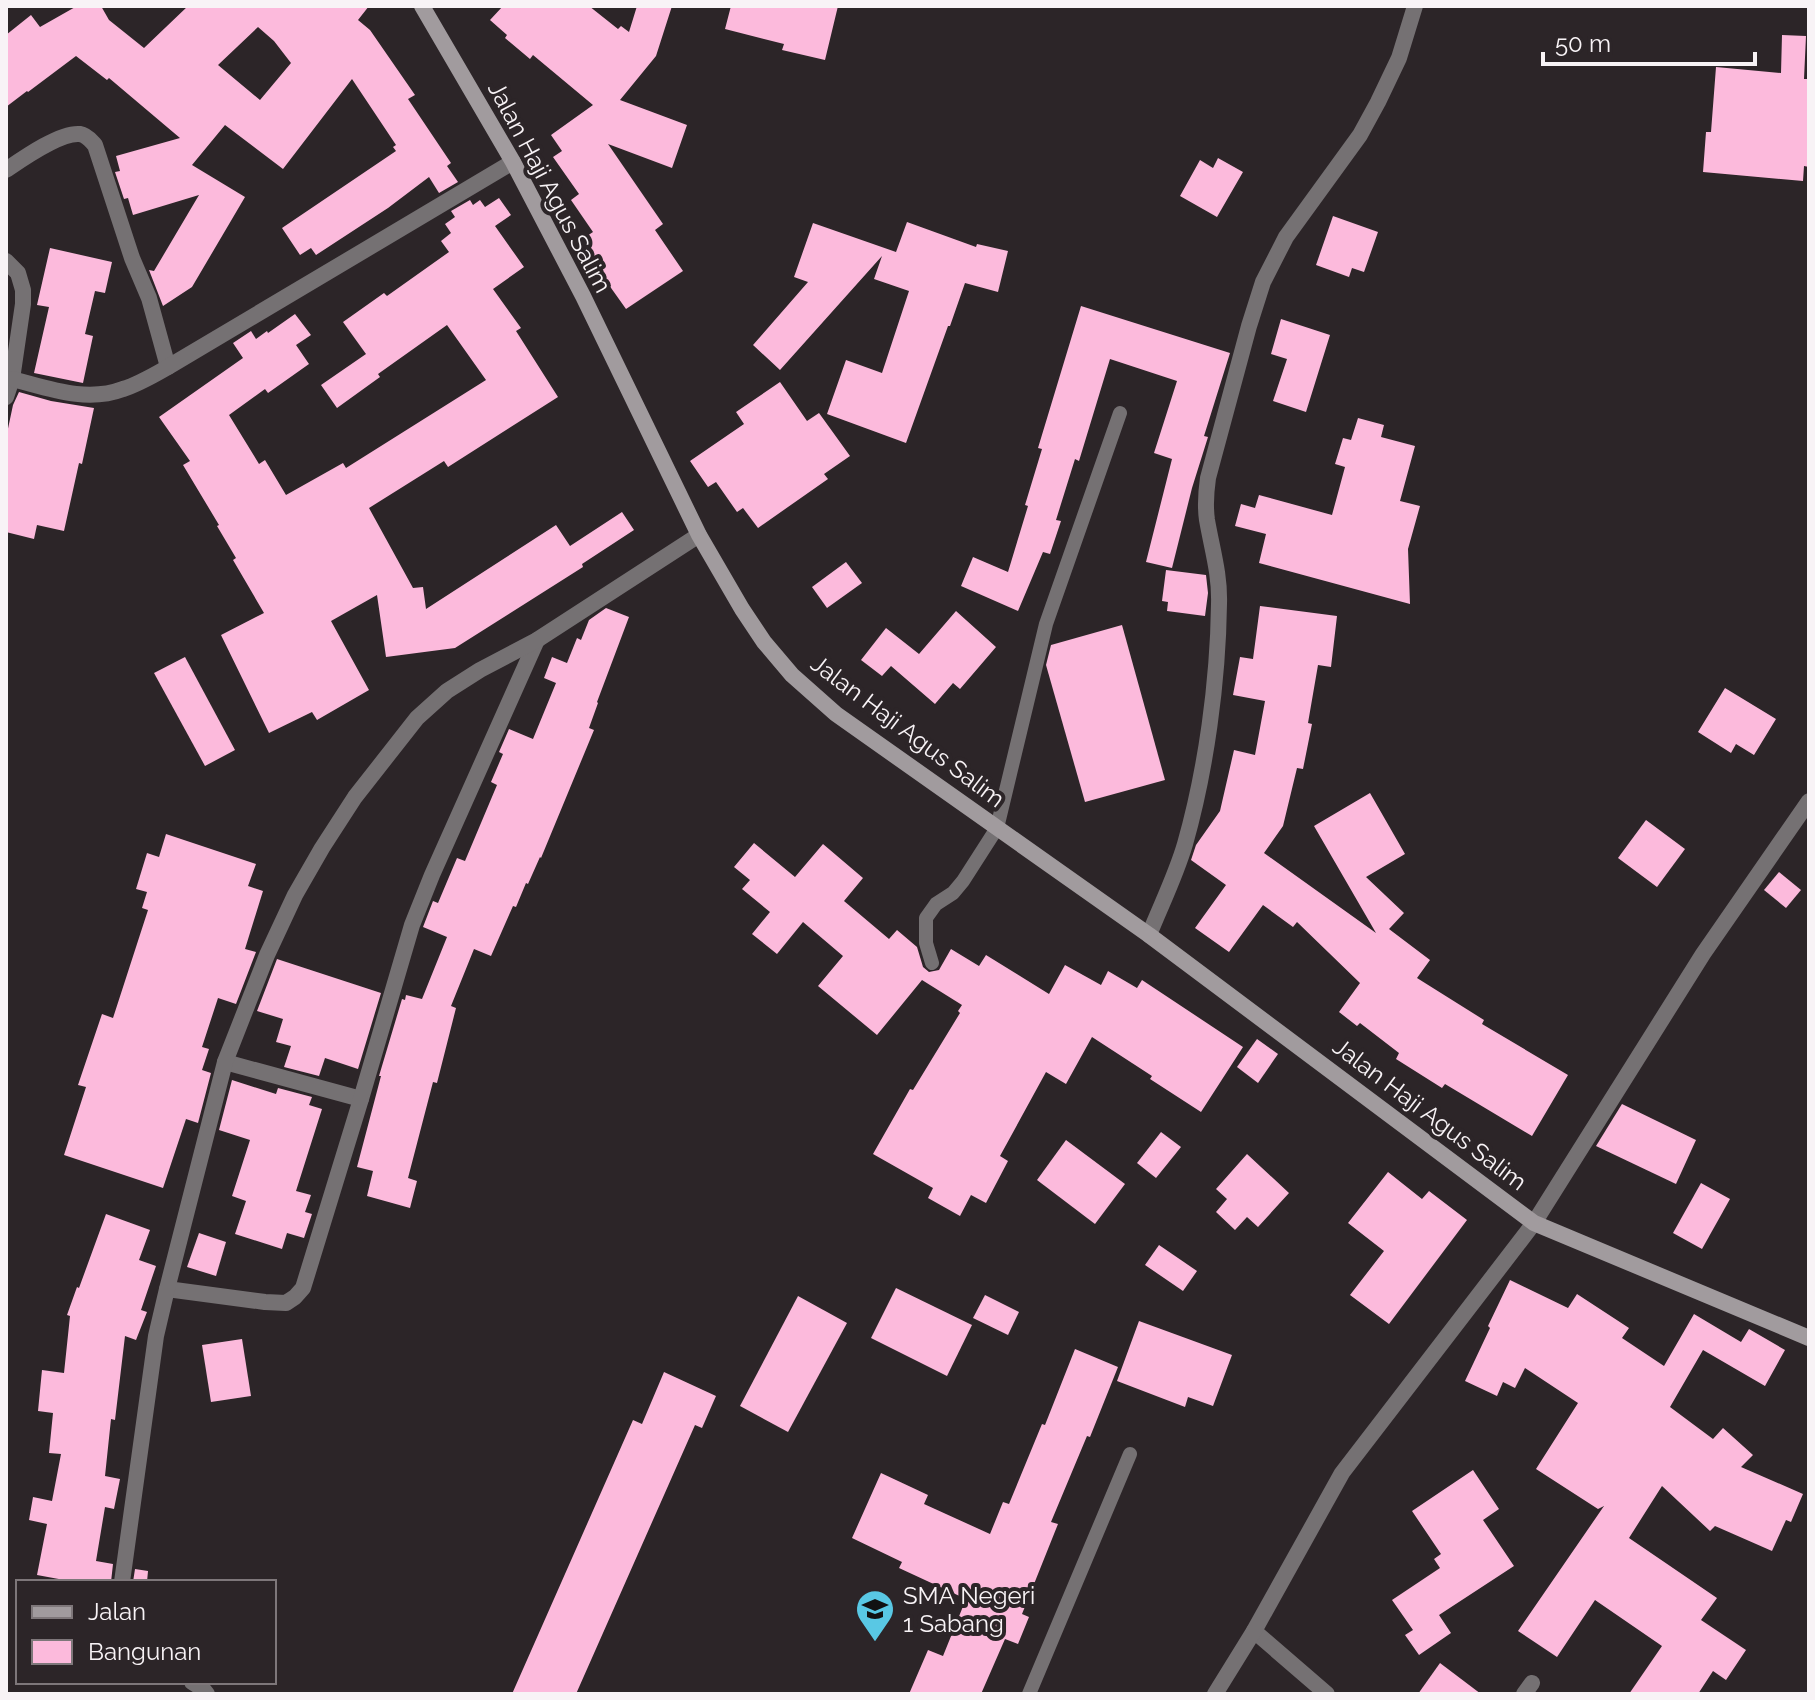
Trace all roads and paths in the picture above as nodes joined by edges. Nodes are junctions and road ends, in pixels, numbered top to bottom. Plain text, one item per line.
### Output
1 (422, 6) edge
2 (1415, 6) edge
3 (513, 162) junction
4 (6, 170) edge
5 (6, 261) edge
6 (168, 367) junction
7 (12, 379) junction
8 (6, 397) edge
9 (1120, 413) dead end
10 (699, 535) junction
11 (537, 640) junction
12 (1809, 801) edge
13 (997, 828) junction
14 (1149, 935) junction
15 (932, 963) dead end
16 (225, 1062) junction
17 (361, 1099) junction
18 (1534, 1223) junction
19 (167, 1289) junction
20 (1809, 1338) edge
21 (1130, 1454) dead end
22 (122, 1580) edge
23 (1254, 1631) junction
24 (1029, 1694) edge
25 (1215, 1694) edge
26 (1327, 1694) edge

1 - 3 main road, Jalan Haji Agus Salim
2 - 14 street
3 - 6 street
3 - 10 main road, Jalan Haji Agus Salim
4 - 6 street
5 - 7 street
6 - 7 street
7 - 8 street
9 - 13 lane
10 - 11 street
10 - 13 main road, Jalan Haji Agus Salim
11 - 16 street
11 - 17 street
12 - 18 street
13 - 14 main road, Jalan Haji Agus Salim
13 - 15 lane
14 - 18 main road, Jalan Haji Agus Salim
16 - 17 street
16 - 19 street
17 - 19 street
18 - 20 main road, Jalan Haji Agus Salim
18 - 23 street
19 - 22 street
21 - 24 lane
23 - 25 street
23 - 26 street

